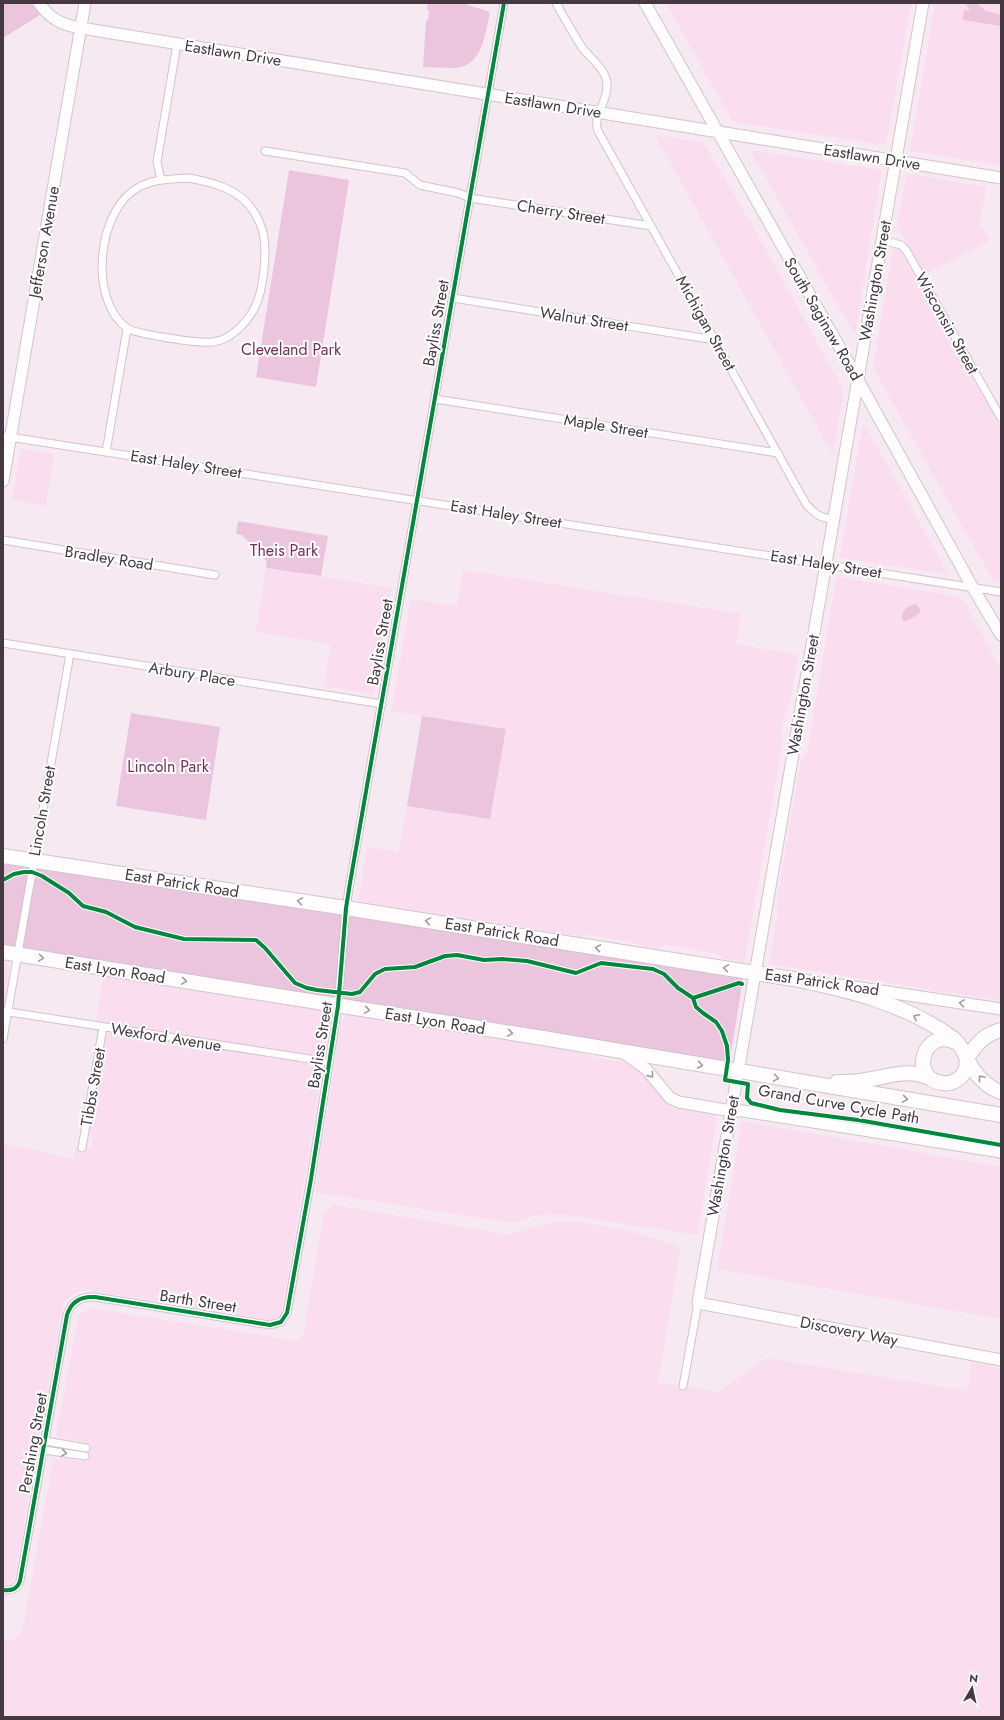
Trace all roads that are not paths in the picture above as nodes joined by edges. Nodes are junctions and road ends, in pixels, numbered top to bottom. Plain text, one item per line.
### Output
1 (39, 3) edge
2 (85, 3) edge
3 (504, 3) edge
4 (556, 3) edge
5 (644, 3) edge
6 (923, 3) edge
7 (81, 28) junction
8 (177, 44) junction
9 (487, 95) junction
10 (599, 113) junction
11 (717, 133) junction
12 (265, 150) dead end
13 (896, 161) junction
14 (1001, 178) edge
15 (161, 180) junction
16 (470, 198) junction
17 (651, 226) junction
18 (882, 240) junction
19 (453, 298) junction
20 (128, 329) junction
21 (715, 340) junction
22 (858, 380) junction
23 (435, 399) junction
24 (1001, 418) edge
25 (7, 436) edge
26 (106, 452) junction
27 (778, 453) junction
28 (3, 481) edge
29 (417, 500) junction
30 (833, 520) junction
31 (3, 540) edge
32 (826, 564) junction
33 (215, 575) dead end
34 (973, 588) junction
35 (1001, 592) edge
36 (1001, 635) edge
37 (3, 643) edge
38 (70, 654) junction
39 (382, 704) junction
40 (3, 856) edge
41 (34, 861) junction
42 (346, 908) junction
43 (3, 952) edge
44 (18, 954) junction
45 (755, 973) junction
46 (793, 979) junction
47 (338, 1006) junction
48 (1001, 1009) edge
49 (5, 1011) edge
50 (103, 1027) junction
51 (1001, 1030) edge
52 (3, 1039) edge
53 (960, 1045) junction
54 (620, 1051) junction
55 (967, 1058) junction
56 (329, 1062) junction
57 (738, 1072) junction
58 (933, 1080) junction
59 (814, 1084) junction
60 (1001, 1092) edge
61 (731, 1111) junction
62 (1001, 1115) edge
63 (82, 1148) dead end
64 (1001, 1152) edge
65 (292, 1287) joint
66 (75, 1302) joint
67 (698, 1303) junction
68 (1001, 1360) edge
69 (683, 1386) dead end
70 (45, 1441) junction
71 (86, 1448) dead end
72 (44, 1450) junction
73 (85, 1456) dead end
74 (3, 1590) edge

1 - 7 street, Eastlawn Drive
2 - 7 street, Jefferson Avenue
3 - 9 street, Bayliss Street
4 - 10 street, Michigan Street
5 - 11 street, South Saginaw Road
6 - 13 street, Washington Street
7 - 8 street, Eastlawn Drive
7 - 25 street, Jefferson Avenue
8 - 9 street, Eastlawn Drive
8 - 15 street
9 - 10 street, Eastlawn Drive
9 - 16 street, Bayliss Street
10 - 11 street, Eastlawn Drive
10 - 17 street, Michigan Street
11 - 13 street, Eastlawn Drive
11 - 22 street, South Saginaw Road
12 - 16 street, Cherry Street
13 - 14 street, Eastlawn Drive
13 - 18 street, Washington Street
15 - 20 street
15 - 20 street
16 - 17 street, Cherry Street
16 - 19 street, Bayliss Street
17 - 21 street, Michigan Street
18 - 22 street, Washington Street
18 - 24 street, Wisconsin Street
19 - 21 street, Walnut Street
19 - 23 street, Bayliss Street
20 - 26 street
21 - 27 street, Michigan Street
22 - 30 street, Washington Street
22 - 34 street, South Saginaw Road
23 - 27 street, Maple Street
23 - 29 street, Bayliss Street
25 - 26 street, East Haley Street
25 - 28 street, Jefferson Avenue
26 - 29 street, East Haley Street
27 - 30 street, Michigan Street
29 - 32 street, East Haley Street
29 - 39 street, Bayliss Street
30 - 32 street, Washington Street
31 - 33 street, Bradley Road
32 - 34 street, East Haley Street
32 - 45 street, Washington Street
34 - 35 street, East Haley Street
34 - 36 street, South Saginaw Road
37 - 38 street, Arbury Place
38 - 39 street, Arbury Place
38 - 41 street, Lincoln Street
39 - 42 street, Bayliss Street
40 - 41 highway, East Patrick Road
42 -> 41 highway, East Patrick Road
41 - 44 street, Lincoln Street
45 -> 42 highway, East Patrick Road
42 - 47 street, Bayliss Street
43 - 44 highway, East Lyon Road
44 -> 47 highway, East Lyon Road
44 - 49 street, Lincoln Street
45 - 46 highway, East Patrick Road
45 - 57 street, Washington Street
48 -> 46 street, East Patrick Road
53 -> 46 highway
47 -> 54 highway, East Lyon Road
47 - 56 street, Bayliss Street
49 - 50 street, Wexford Avenue
49 - 52 street, Lincoln Street
50 - 56 street, Wexford Avenue
50 - 63 street, Tibbs Street
51 - 55 highway
53 - 55 highway
53 - 58 highway
54 -> 57 highway, East Lyon Road
54 -> 61 street
55 - 58 highway
60 -> 55 highway
56 - 65 street, Bayliss Street
57 -> 59 highway, East Lyon Road
57 - 61 street, Washington Street
58 - 59 highway
59 -> 62 highway, East Lyon Road
61 - 64 street
61 - 67 street, Washington Street
65 - 66 street, Barth Street
66 - 70 street, Pershing Street
67 - 68 street, Discovery Way
67 - 69 street, Washington Street
70 - 71 street
70 - 72 street, Pershing Street
72 -> 73 street
72 - 74 street, Pershing Street

